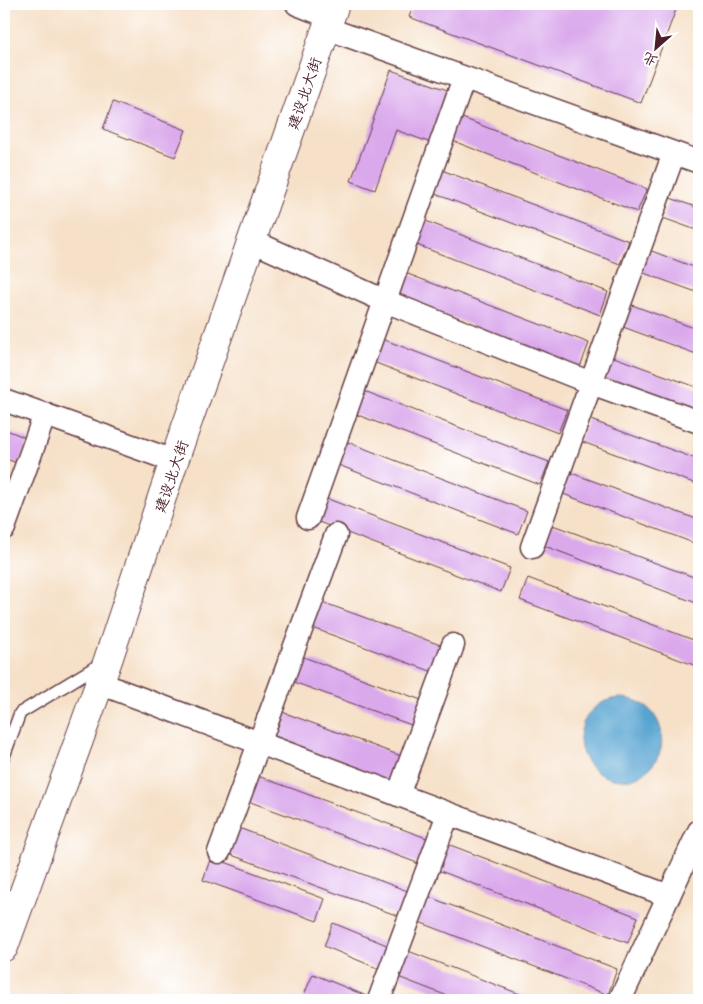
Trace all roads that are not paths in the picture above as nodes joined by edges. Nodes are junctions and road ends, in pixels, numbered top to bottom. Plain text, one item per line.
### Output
1 (296, 4) edge
2 (330, 16) edge
3 (464, 78) junction
4 (674, 153) junction
5 (699, 162) edge
6 (252, 241) junction
7 (385, 300) junction
8 (591, 383) junction
9 (4, 400) edge
10 (45, 414) junction
11 (699, 422) edge
12 (174, 461) junction
13 (308, 518) dead end
14 (4, 528) edge
15 (336, 535) dead end
16 (532, 547) dead end
17 (453, 645) dead end
18 (104, 671) junction
19 (260, 743) junction
20 (4, 756) edge
21 (398, 795) junction
22 (448, 814) junction
23 (699, 831) edge
24 (219, 852) dead end
25 (669, 896) junction
26 (4, 947) edge
27 (379, 1000) edge
28 (620, 1000) edge

1 - 2 street
2 - 3 street
2 - 6 main road, 建设北大街
3 - 4 street
3 - 7 street
4 - 5 street
4 - 8 street
6 - 7 street
6 - 12 main road, 建设北大街
7 - 8 street
7 - 13 street
8 - 11 street
8 - 16 street
9 - 10 street
10 - 12 street
10 - 14 street
12 - 18 main road, 建设北大街
15 - 19 street
17 - 21 street
18 - 19 street
18 - 20 lane
18 - 26 main road, 建设北大街
19 - 21 street
19 - 24 street
21 - 22 street
22 - 25 street
22 - 27 street
23 - 25 street
25 - 28 street

